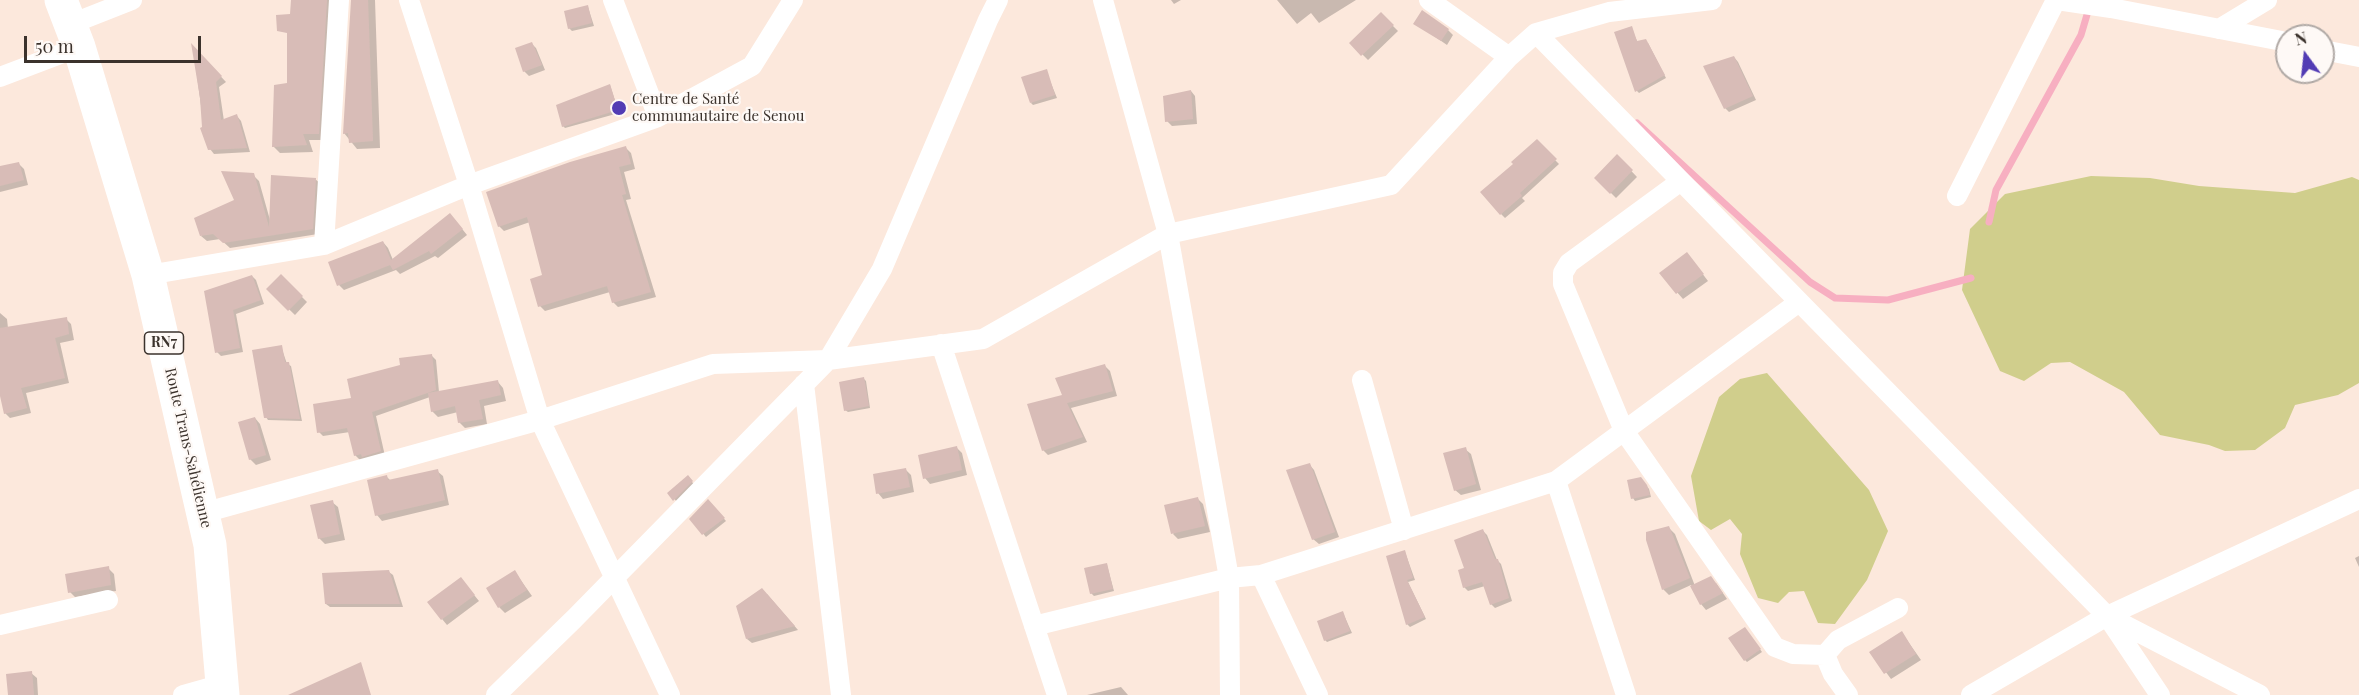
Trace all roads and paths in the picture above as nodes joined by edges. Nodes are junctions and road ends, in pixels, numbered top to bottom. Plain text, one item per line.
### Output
1 (132, 0) edge
2 (339, 0) edge
3 (409, 0) edge
4 (614, 0) edge
5 (793, 0) edge
6 (998, 0) edge
7 (1103, 0) edge
8 (1429, 0) edge
9 (1712, 0) edge
10 (2056, 0) edge
11 (2267, 0) edge
12 (1660, 3) edge
13 (2112, 4) edge
14 (70, 24) edge
15 (2219, 29) junction
16 (1536, 33) junction
17 (2275, 40) edge
18 (2335, 52) edge
19 (1509, 57) junction
20 (2359, 57) edge
21 (0, 77) edge
22 (658, 117) junction
23 (1681, 182) junction
24 (469, 185) junction
25 (1957, 196) dead end
26 (1168, 234) junction
27 (324, 245) junction
28 (148, 274) junction
29 (1799, 302) junction
30 (941, 344) junction
31 (828, 360) junction
32 (1362, 380) dead end
33 (804, 384) junction
34 (540, 420) junction
35 (1624, 431) junction
36 (1556, 481) junction
37 (2358, 503) edge
38 (202, 513) junction
39 (1404, 530) junction
40 (1261, 575) junction
41 (615, 577) junction
42 (1229, 578) junction
43 (108, 600) dead end
44 (1898, 608) dead end
45 (2107, 616) junction
46 (0, 625) edge
47 (1034, 626) junction
48 (1825, 655) junction
49 (222, 689) edge
50 (183, 695) edge
51 (496, 695) edge
52 (670, 695) edge
53 (841, 695) edge
54 (1057, 695) edge
55 (1230, 695) edge
56 (1318, 695) edge
57 (1626, 695) edge
58 (1848, 695) edge
59 (1971, 695) edge
60 (2160, 695) edge
61 (2260, 695) edge

1 - 14 street
2 - 27 street
3 - 24 street
4 - 22 street
5 - 22 street
6 - 31 street
7 - 26 street
8 - 19 street
9 - 12 street
10 - 13 street
10 - 25 street
11 - 15 street
12 - 16 street
13 - 15 street
14 - 21 street
14 - 28 highway, Route Trans-Sahélienne / RN7
15 - 17 street
16 - 19 street
16 - 23 street
18 - 20 street
19 - 26 street
22 - 24 street
23 - 29 street
23 - 35 street
24 - 27 street
24 - 34 street
26 - 30 street
26 - 42 street
27 - 28 street
28 - 38 highway, Route Trans-Sahélienne / RN7
29 - 35 street
29 - 45 street
30 - 31 street
30 - 47 street
31 - 33 street
31 - 34 street
32 - 39 street
33 - 41 street
33 - 53 street
34 - 38 street
34 - 41 street
35 - 36 street
35 - 48 street
36 - 39 street
36 - 57 street
37 - 45 street
38 - 49 highway, Route Trans-Sahélienne / RN7
39 - 40 street
40 - 42 street
40 - 56 street
41 - 51 street
41 - 52 street
42 - 47 street
42 - 55 street
43 - 46 street
44 - 48 street
45 - 59 street
45 - 60 street
45 - 61 street
47 - 54 street
48 - 58 street
49 - 50 street

